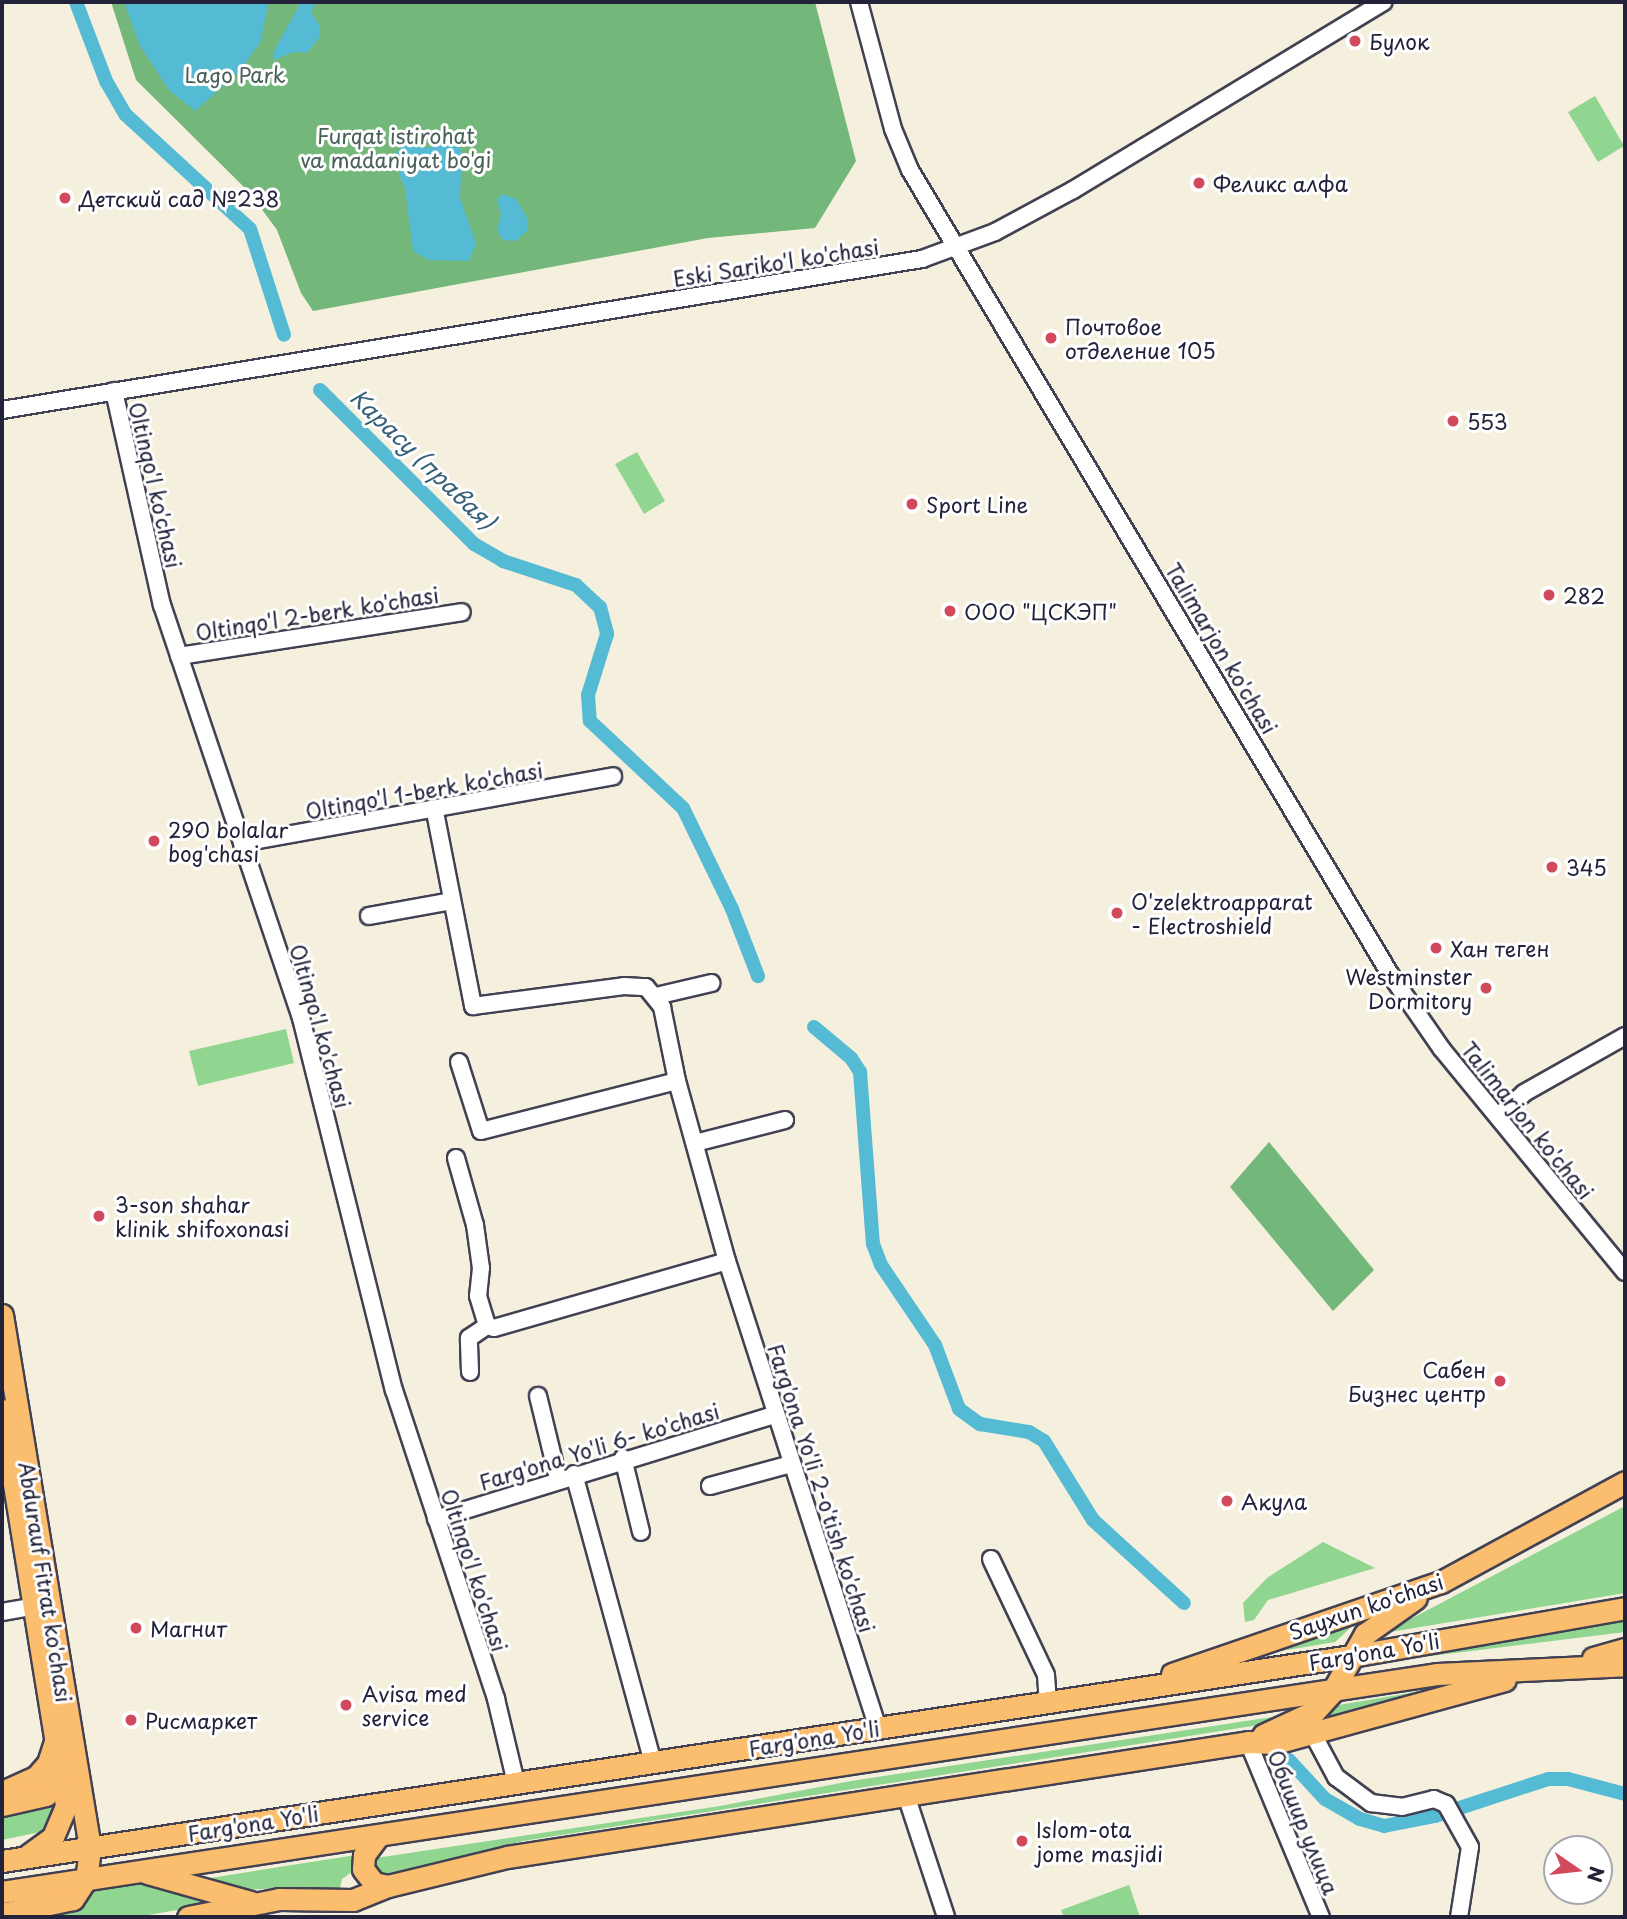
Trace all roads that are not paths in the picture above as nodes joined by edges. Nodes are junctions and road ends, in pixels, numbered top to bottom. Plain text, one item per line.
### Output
1 (859, 2) edge
2 (1383, 2) edge
3 (960, 248) junction
4 (114, 391) junction
5 (2, 410) edge
6 (462, 612) dead end
7 (179, 656) junction
8 (613, 776) dead end
9 (435, 812) junction
10 (242, 843) junction
11 (452, 901) junction
12 (369, 916) dead end
13 (712, 983) dead end
14 (656, 996) junction
15 (1625, 1036) edge
16 (459, 1062) dead end
17 (677, 1081) junction
18 (1499, 1115) junction
19 (785, 1120) dead end
20 (695, 1143) junction
21 (456, 1158) dead end
22 (727, 1261) junction
23 (1625, 1272) edge
24 (2, 1315) edge
25 (487, 1326) junction
26 (470, 1372) dead end
27 (8, 1389) edge
28 (537, 1396) dead end
29 (2, 1410) edge
30 (775, 1415) junction
31 (623, 1458) junction
32 (791, 1464) junction
33 (566, 1476) junction
34 (1625, 1482) edge
35 (710, 1486) dead end
36 (436, 1519) junction
37 (641, 1532) dead end
38 (991, 1559) dead end
39 (1441, 1582) junction
40 (42, 1605) junction
41 (1625, 1608) edge
42 (2, 1612) edge
43 (1625, 1649) edge
44 (1351, 1656) junction
45 (1625, 1665) edge
46 (1553, 1669) junction
47 (1380, 1684) junction
48 (1134, 1689) junction
49 (1332, 1692) junction
50 (1048, 1702) junction
51 (878, 1728) junction
52 (1314, 1736) junction
53 (64, 1739) junction
54 (1248, 1742) junction
55 (653, 1762) junction
56 (63, 1772) junction
57 (516, 1783) junction
58 (2, 1792) edge
59 (906, 1795) junction
60 (2, 1805) edge
61 (379, 1835) junction
62 (90, 1848) junction
63 (10, 1860) edge
64 (138, 1871) junction
65 (364, 1874) junction
66 (86, 1879) junction
67 (388, 1886) junction
68 (2, 1892) edge
69 (353, 1899) junction
70 (254, 1903) junction
71 (6, 1913) edge
72 (35, 1917) edge
73 (188, 1917) edge
74 (946, 1917) edge
75 (1321, 1917) edge
76 (1459, 1917) edge

1 - 3 street, Talimarjon ko'chasi
2 - 3 street, Eski Sariko'l ko'chasi
3 - 4 street, Eski Sariko'l ko'chasi
3 - 18 street, Talimarjon ko'chasi
4 - 5 street, Oltinqo'l ko'chasi
4 - 7 street, Oltinqo'l ko'chasi
6 - 7 street, Oltinqo'l 2-berk ko'chasi
7 - 10 street, Oltinqo'l ko'chasi
8 - 9 street, Oltinqo'l 1-berk ko'chasi
9 - 10 street, Oltinqo'l 1-berk ko'chasi
9 - 11 street
10 - 36 street, Oltinqo'l ko'chasi
11 - 12 street
11 - 14 street
13 - 14 street
14 - 17 street, Farg'ona Yo'li 2-o'tish ko'chasi
15 - 18 street
16 - 17 street
17 - 20 street, Farg'ona Yo'li 2-o'tish ko'chasi
18 - 23 street, Talimarjon ko'chasi
19 - 20 street
20 - 22 street, Farg'ona Yo'li 2-o'tish ko'chasi
21 - 25 street
22 - 25 street
22 - 30 street, Farg'ona Yo'li 2-o'tish ko'chasi
24 - 27 main road, Abdurauf Fitrat ko'chasi
25 - 26 street
27 - 40 main road, Abdurauf Fitrat ko'chasi
28 - 33 street
29 - 40 main road, Abdurauf Fitrat ko'chasi
30 - 31 street, Farg'ona Yo'li 6- ko'chasi
30 - 32 street, Farg'ona Yo'li 2-o'tish ko'chasi
31 - 33 street, Farg'ona Yo'li 6- ko'chasi
31 - 37 street
32 - 35 street
32 - 51 street, Farg'ona Yo'li 2-o'tish ko'chasi
33 - 36 street, Farg'ona Yo'li 6- ko'chasi
33 - 55 street
34 - 39 main road, Sayxun ko'chasi
36 - 57 street, Oltinqo'l ko'chasi
38 - 50 street
39 - 44 main road
39 - 48 main road, Sayxun ko'chasi
40 - 42 street
40 - 53 main road, Abdurauf Fitrat ko'chasi
41 - 44 main road, Farg'ona Yo'li
43 - 46 main road
44 - 47 main road
44 - 48 main road, Farg'ona Yo'li
44 - 49 main road
45 - 46 main road, Farg'ona Yo'li
46 - 47 main road, Farg'ona Yo'li
46 - 52 main road
47 - 49 main road, Farg'ona Yo'li
48 - 50 main road, Farg'ona Yo'li
49 - 54 main road
49 - 61 main road, Farg'ona Yo'li
50 - 51 main road, Farg'ona Yo'li
51 - 55 main road, Farg'ona Yo'li
52 - 54 main road
52 - 76 street
53 - 56 main road
53 - 58 main road
53 - 62 main road, Abdurauf Fitrat ko'chasi
54 - 59 main road
54 - 75 street, Обишир улица
55 - 57 main road, Farg'ona Yo'li
56 - 60 main road
56 - 63 main road
57 - 62 main road, Farg'ona Yo'li
59 - 67 main road
59 - 74 street
61 - 64 main road, Farg'ona Yo'li
61 - 65 main road
62 - 63 main road, Farg'ona Yo'li
62 - 66 main road, Abdurauf Fitrat ko'chasi
64 - 66 main road, Farg'ona Yo'li
64 - 70 main road
65 - 67 main road
65 - 69 main road
66 - 68 main road, Farg'ona Yo'li
66 - 71 main road
67 - 69 main road
69 - 70 main road
70 - 73 main road
71 - 72 main road

